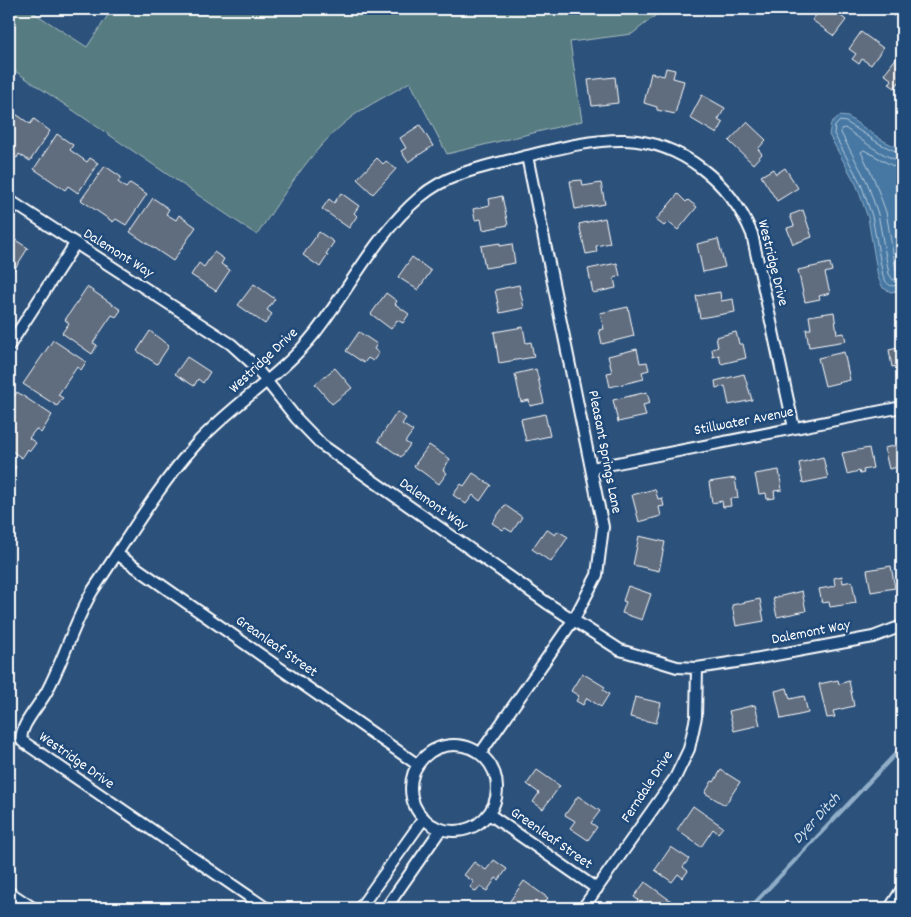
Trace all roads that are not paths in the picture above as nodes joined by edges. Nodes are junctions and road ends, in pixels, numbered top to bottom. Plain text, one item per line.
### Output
1 (896, 9) edge
2 (902, 14) edge
3 (527, 156) junction
4 (9, 200) edge
5 (74, 244) junction
6 (9, 346) edge
7 (266, 380) junction
8 (902, 407) edge
9 (794, 428) junction
10 (592, 468) junction
11 (117, 554) junction
12 (574, 619) junction
13 (902, 626) edge
14 (697, 668) junction
15 (480, 754) junction
16 (418, 765) junction
17 (489, 814) junction
18 (424, 818) junction
19 (441, 829) junction
20 (597, 889) junction
21 (902, 889) edge
22 (9, 892) edge
23 (33, 908) edge
24 (266, 908) edge
25 (360, 908) edge
26 (386, 908) edge
27 (583, 908) edge
28 (890, 908) edge

1 - 2 street
3 - 7 street, Westridge Drive
3 - 9 street, Westridge Drive
3 - 10 street, Pleasant Springs Lane
4 - 5 street, Dalemont Way
5 - 6 street
5 - 7 street, Dalemont Way
7 - 11 street, Westridge Drive
7 - 12 street, Dalemont Way
8 - 9 street, Stillwater Avenue
9 - 10 street, Stillwater Avenue
10 - 12 street, Pleasant Springs Lane
11 - 16 street, Greanleaf Street
11 - 24 street, Westridge Drive
12 - 14 street, Dalemont Way
12 - 15 street, Pleasant Springs Lane
13 - 14 street, Dalemont Way
14 - 20 street, Ferndale Drive
15 - 16 street
15 - 17 street
16 - 18 street
17 - 19 street
17 - 20 street, Greenleaf Street
18 - 19 street
18 - 25 street
19 - 26 street
20 - 27 street, Ferndale Drive
21 - 28 street
22 - 23 street

